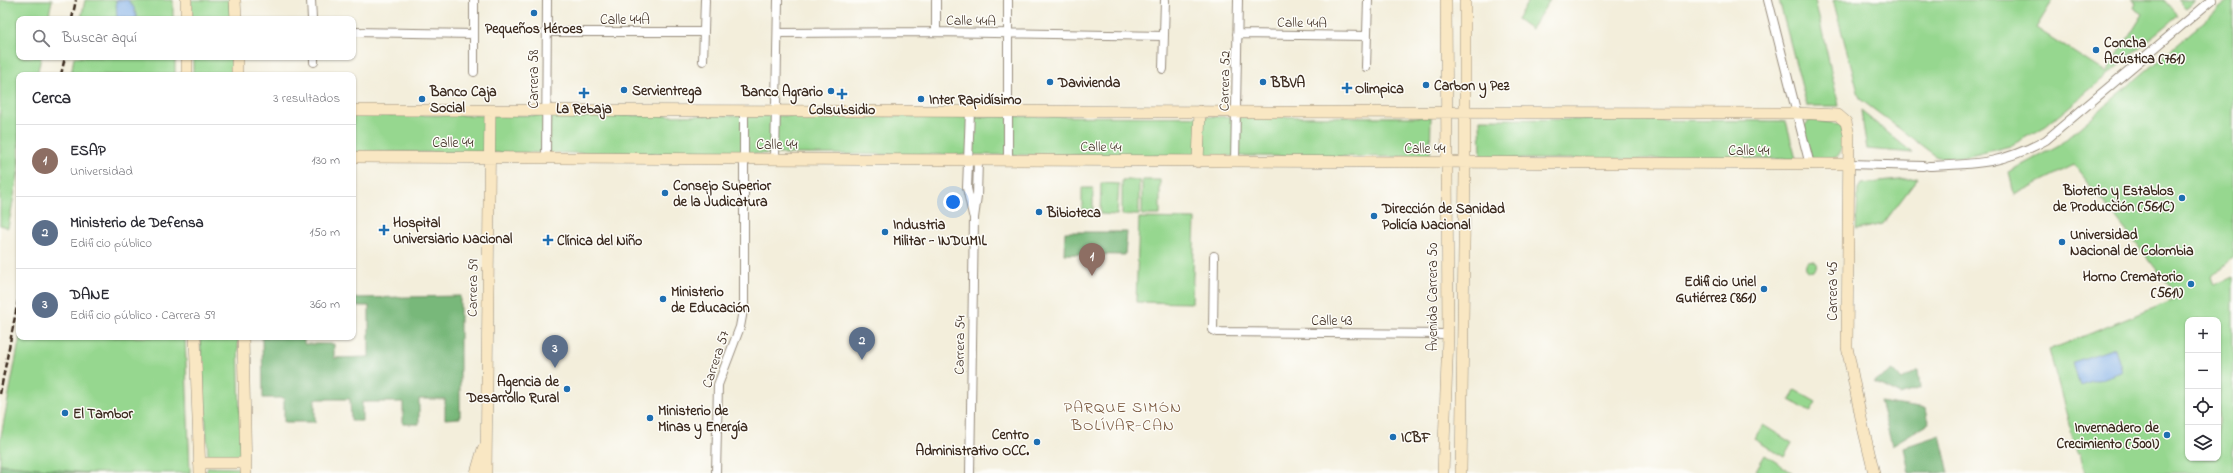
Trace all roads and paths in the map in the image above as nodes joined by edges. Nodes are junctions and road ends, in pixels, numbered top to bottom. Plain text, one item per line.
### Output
1 (186, 0) edge
2 (235, 0) edge
3 (311, 0) edge
4 (474, 0) edge
5 (547, 0) edge
6 (705, 0) edge
7 (778, 0) edge
8 (936, 0) edge
9 (1008, 0) edge
10 (1165, 0) edge
11 (1238, 0) edge
12 (1368, 0) edge
13 (1446, 0) edge
14 (1465, 0) edge
15 (1768, 0) edge
16 (2212, 0) edge
17 (186, 16) edge
18 (236, 16) edge
19 (312, 16) edge
20 (356, 32) edge
21 (546, 32) junction
22 (704, 32) junction
23 (778, 32) junction
24 (936, 32) junction
25 (474, 34) junction
26 (1008, 34) junction
27 (1237, 34) junction
28 (1164, 36) junction
29 (1367, 36) junction
30 (187, 60) edge
31 (237, 60) edge
32 (703, 61) dead end
33 (1366, 68) dead end
34 (1163, 69) dead end
35 (187, 72) edge
36 (237, 72) edge
37 (474, 72) dead end
38 (356, 110) edge
39 (490, 110) junction
40 (546, 110) junction
41 (744, 110) junction
42 (775, 110) junction
43 (970, 111) junction
44 (1007, 111) junction
45 (1200, 111) junction
46 (1236, 111) junction
47 (1446, 112) junction
48 (1464, 112) junction
49 (1795, 113) junction
50 (356, 157) edge
51 (489, 158) junction
52 (546, 158) junction
53 (744, 159) junction
54 (775, 159) junction
55 (973, 160) junction
56 (1008, 160) junction
57 (1198, 162) junction
58 (1235, 162) junction
59 (1446, 163) junction
60 (1465, 163) junction
61 (1849, 164) junction
62 (1810, 165) junction
63 (1214, 256) dead end
64 (1448, 334) junction
65 (195, 340) edge
66 (243, 340) edge
67 (485, 443) junction
68 (199, 468) edge
69 (246, 468) edge
70 (476, 473) edge
71 (486, 473) edge
72 (716, 473) edge
73 (970, 473) edge
74 (1443, 473) edge
75 (1461, 473) edge
76 (1874, 473) edge

1 - 17 street
2 - 18 street
3 - 19 street
4 - 25 street
5 - 21 street, Carrera 58
6 - 22 street
7 - 23 street
8 - 24 street
9 - 26 street
10 - 28 street
11 - 27 street, Carrera 52
12 - 29 street
13 - 47 street, Avenida Carrera 50
14 - 48 street
15 - 49 street
16 - 61 street
20 - 25 street
21 - 22 street, Calle 44A
21 - 40 street, Carrera 58
22 - 32 street
23 - 24 street, Calle 44A
23 - 42 street
24 - 26 street, Calle 44A
25 - 37 street
26 - 28 street, Calle 44A
26 - 44 street
27 - 29 street, Calle 44A
27 - 46 street, Carrera 52
28 - 34 street
29 - 33 street
30 - 35 street
31 - 36 street
38 - 39 street
39 - 40 street
39 - 51 street, Carrera 59
40 - 41 street
40 - 52 street, Carrera 58
41 - 42 street
41 - 53 street, Carrera 57
42 - 43 street
42 - 54 street
43 - 44 street
43 - 55 street, Carrera 54
44 - 45 street
44 - 56 street
45 - 46 street
45 - 57 street
46 - 47 street
46 - 58 street, Carrera 52
47 - 48 street
47 - 59 street, Avenida Carrera 50
48 - 49 street
48 - 60 street
49 - 61 street, Carrera 45
49 - 62 street
50 - 51 street, Calle 44
51 - 52 street, Calle 44
51 - 67 street, Carrera 59
52 - 53 street, Calle 44
53 - 54 street, Calle 44
53 - 72 street, Carrera 57
54 - 55 street, Calle 44
55 - 56 street, Calle 44
55 - 73 street, Carrera 54
56 - 57 street, Calle 44
57 - 58 street, Calle 44
58 - 59 street, Calle 44
59 - 60 street, Calle 44
59 - 64 street, Avenida Carrera 50
60 - 62 street, Calle 44
60 - 75 street
61 - 62 street, Calle 44
61 - 76 street, Carrera 45
63 - 64 street, Calle 43
64 - 74 street, Avenida Carrera 50
65 - 68 street
66 - 69 street
67 - 70 street, Carrera 59
67 - 71 street, Carrera 59
68 - 69 street

